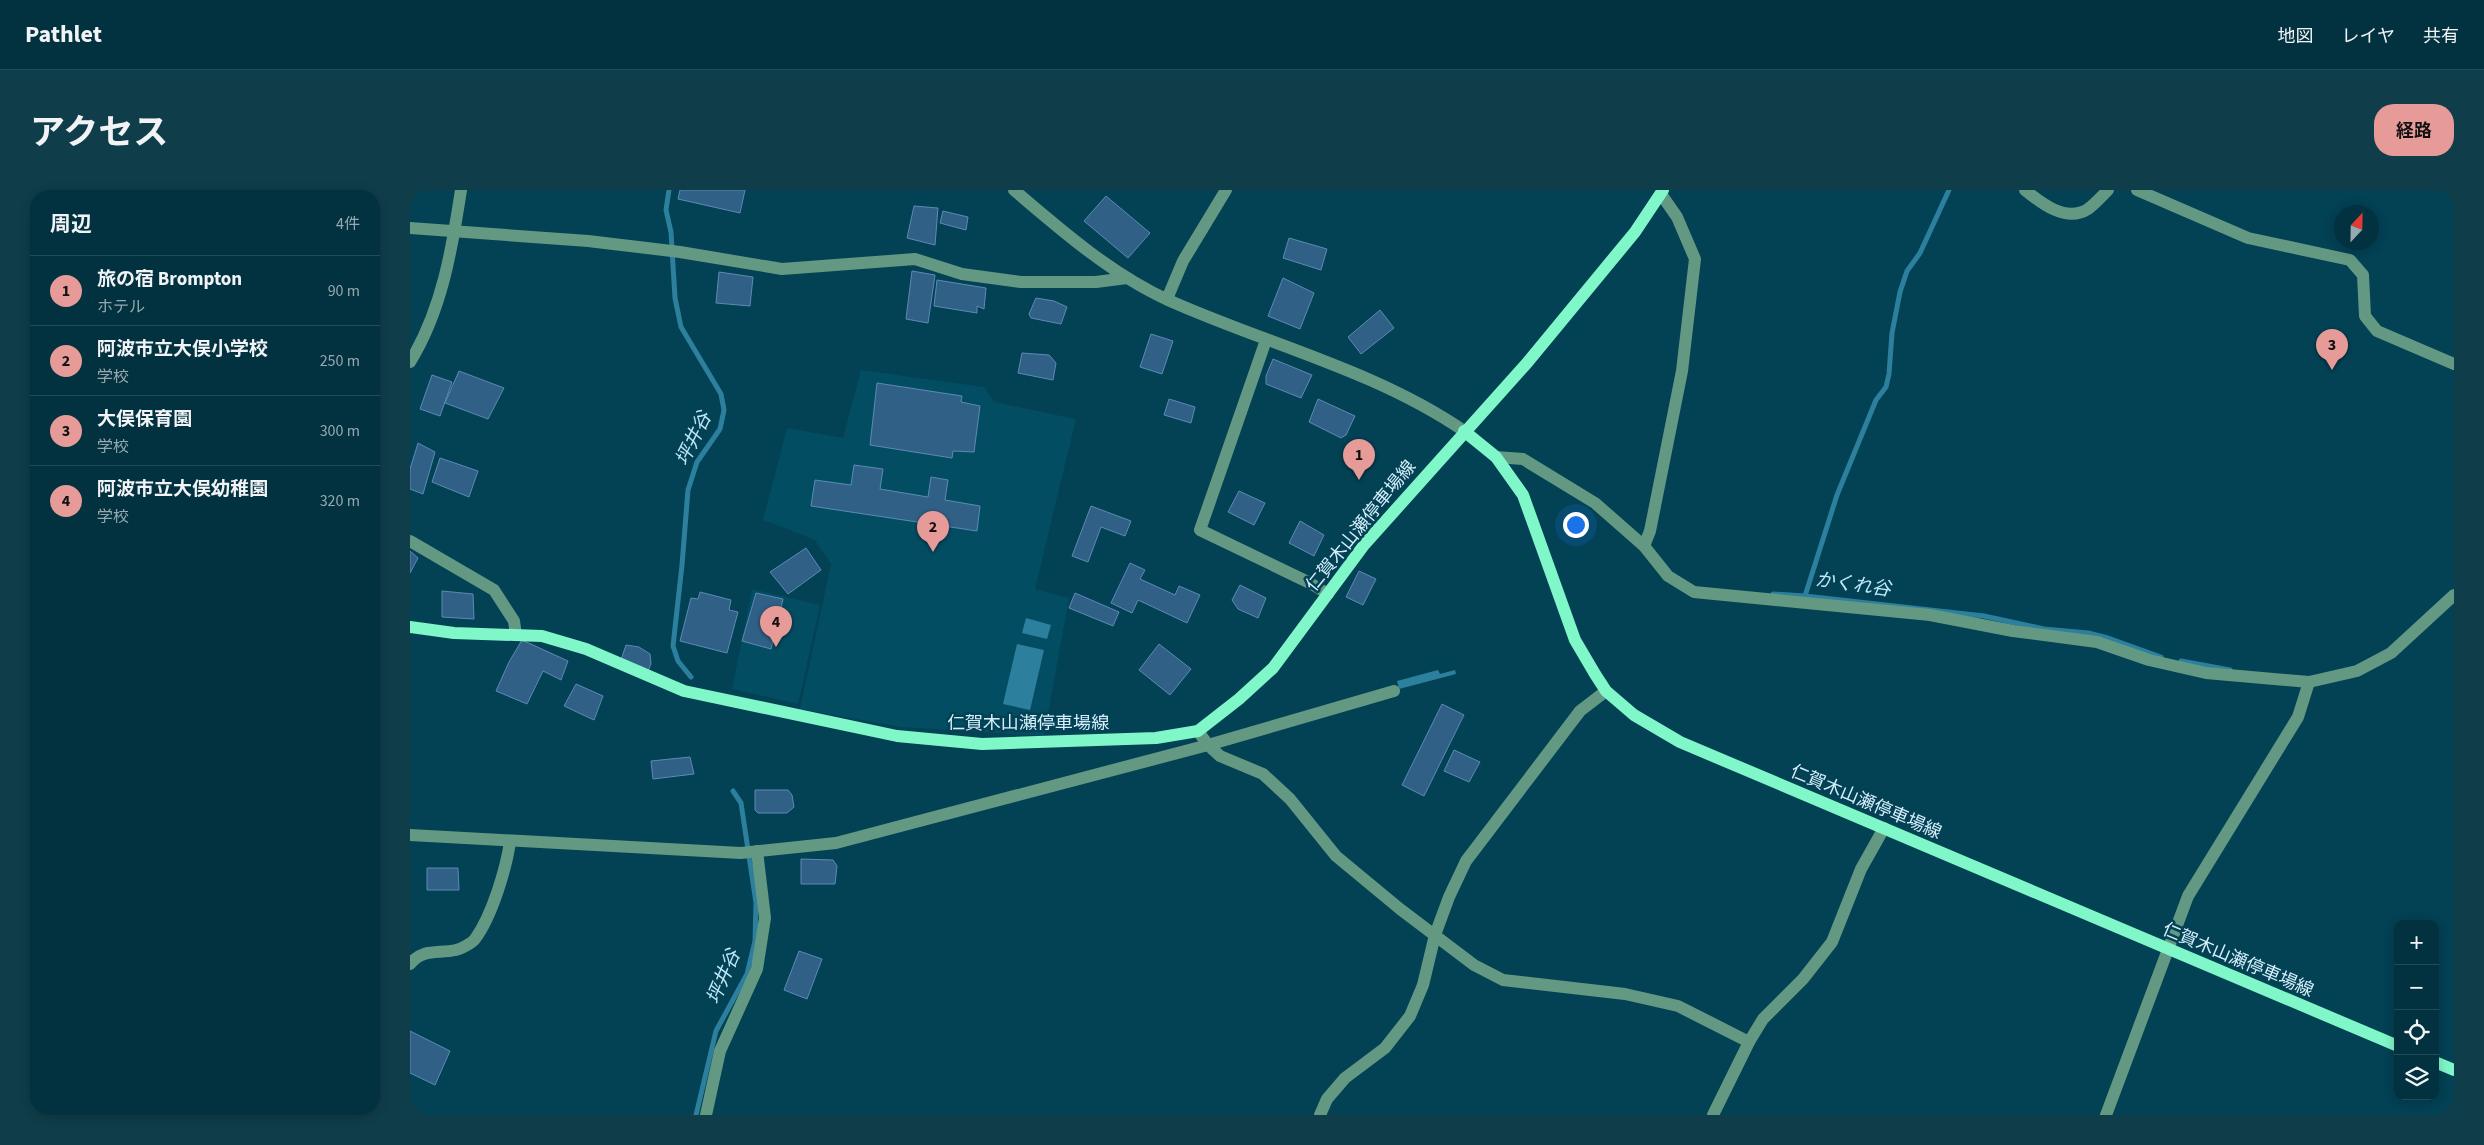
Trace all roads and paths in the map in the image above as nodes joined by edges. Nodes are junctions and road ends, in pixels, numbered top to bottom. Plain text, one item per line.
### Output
1 (461, 190) edge
2 (1014, 190) edge
3 (1226, 190) edge
4 (2025, 190) edge
5 (2108, 190) edge
6 (2137, 190) edge
7 (1662, 192) edge
8 (410, 228) edge
9 (455, 230) junction
10 (1127, 278) junction
11 (1167, 299) junction
12 (1266, 340) junction
13 (410, 362) edge
14 (2454, 364) edge
15 (1464, 431) junction
16 (1496, 457) junction
17 (410, 541) edge
18 (1644, 546) junction
19 (1328, 594) junction
20 (2454, 595) edge
21 (410, 627) edge
22 (516, 635) junction
23 (2309, 682) junction
24 (1394, 691) dead end
25 (1606, 691) junction
26 (1198, 731) junction
27 (1208, 745) junction
28 (1884, 828) junction
29 (410, 835) edge
30 (510, 842) junction
31 (749, 852) junction
32 (1436, 935) junction
33 (2169, 950) junction
34 (410, 964) edge
35 (1749, 1042) junction
36 (2394, 1044) edge
37 (2439, 1064) edge
38 (2454, 1070) edge
39 (706, 1115) edge
40 (1320, 1115) edge
41 (1713, 1115) edge
42 (2106, 1115) edge

1 - 9 street
2 - 10 street
3 - 11 street
4 - 5 street
6 - 14 street
7 - 15 main road, 仁賀木山瀬停車場線
7 - 18 street
8 - 9 street
9 - 10 street
9 - 13 street
10 - 11 street
11 - 12 street
12 - 15 street
12 - 19 street
15 - 16 main road, 仁賀木山瀬停車場線
15 - 19 main road, 仁賀木山瀬停車場線
16 - 18 street
16 - 25 main road, 仁賀木山瀬停車場線
17 - 22 street
18 - 23 street
19 - 26 main road, 仁賀木山瀬停車場線
20 - 23 street
21 - 22 main road, 仁賀木山瀬停車場線
22 - 26 main road, 仁賀木山瀬停車場線
23 - 33 street
24 - 27 street
25 - 28 main road, 仁賀木山瀬停車場線
25 - 32 street
26 - 27 street
27 - 31 street
27 - 32 street
28 - 33 main road, 仁賀木山瀬停車場線
28 - 35 street
29 - 30 street
30 - 31 street
30 - 34 street
31 - 39 street
32 - 35 street
32 - 40 street
33 - 36 main road, 仁賀木山瀬停車場線
33 - 42 street
35 - 41 street
37 - 38 main road

